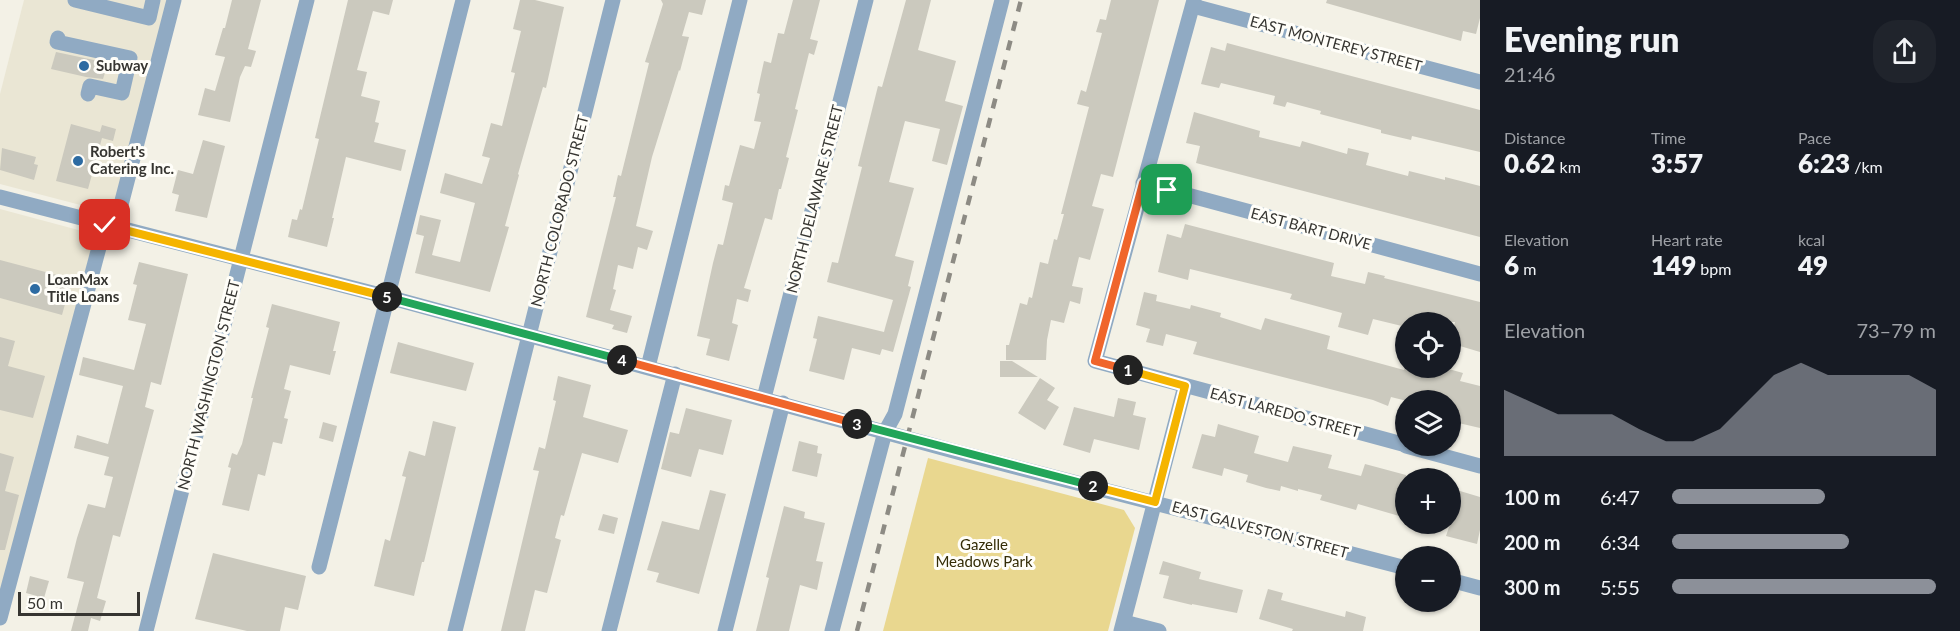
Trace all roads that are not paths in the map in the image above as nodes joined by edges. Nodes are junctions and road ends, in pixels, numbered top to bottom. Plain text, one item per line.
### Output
1 (75, 0) edge
2 (153, 0) edge
3 (174, 0) edge
4 (307, 0) edge
5 (463, 0) edge
6 (613, 0) edge
7 (740, 0) edge
8 (866, 0) edge
9 (1002, 0) edge
10 (1193, 3) edge
11 (58, 38) dead end
12 (1480, 82) edge
13 (88, 94) dead end
14 (1143, 183) junction
15 (0, 197) edge
16 (110, 226) junction
17 (241, 260) junction
18 (1480, 274) edge
19 (388, 297) junction
20 (529, 335) junction
21 (648, 367) junction
22 (675, 374) junction
23 (1185, 386) junction
24 (765, 398) junction
25 (783, 403) junction
26 (885, 432) junction
27 (1395, 442) edge
28 (1445, 456) edge
29 (1480, 466) edge
30 (1155, 502) junction
31 (1395, 565) edge
32 (319, 567) dead end
33 (1461, 583) edge
34 (1480, 588) edge
35 (0, 618) edge
36 (1122, 626) edge
37 (146, 631) edge
38 (454, 631) edge
39 (609, 631) edge
40 (725, 631) edge
41 (832, 631) edge
42 (1159, 631) edge

1 - 2 street
3 - 16 street
4 - 17 street, NORTH WASHINGTON STREET
5 - 19 street
6 - 20 street, NORTH COLORADO STREET
7 - 21 street
8 - 24 street, NORTH DELAWARE STREET
9 - 26 street
10 - 12 street, EAST MONTEREY STREET
10 - 14 street
11 - 13 street
14 - 18 street, EAST BART DRIVE
14 - 23 street, EAST LAREDO STREET
15 - 16 street, EAST GALVESTON STREET
16 - 17 street, EAST GALVESTON STREET
16 - 35 street
17 - 19 street, EAST GALVESTON STREET
17 - 37 street, NORTH WASHINGTON STREET
19 - 20 street, EAST GALVESTON STREET
19 - 32 street
20 - 21 street, EAST GALVESTON STREET
20 - 38 street, NORTH COLORADO STREET
21 - 22 street, EAST GALVESTON STREET
22 - 24 street, EAST GALVESTON STREET
22 - 39 street
23 - 27 street, EAST LAREDO STREET
23 - 30 street
24 - 25 street, EAST GALVESTON STREET
25 - 26 street, EAST GALVESTON STREET
25 - 40 street
26 - 30 street, EAST GALVESTON STREET
26 - 41 street
28 - 29 street, EAST LAREDO STREET
30 - 31 street, EAST GALVESTON STREET
30 - 36 street
33 - 34 street
36 - 42 street

